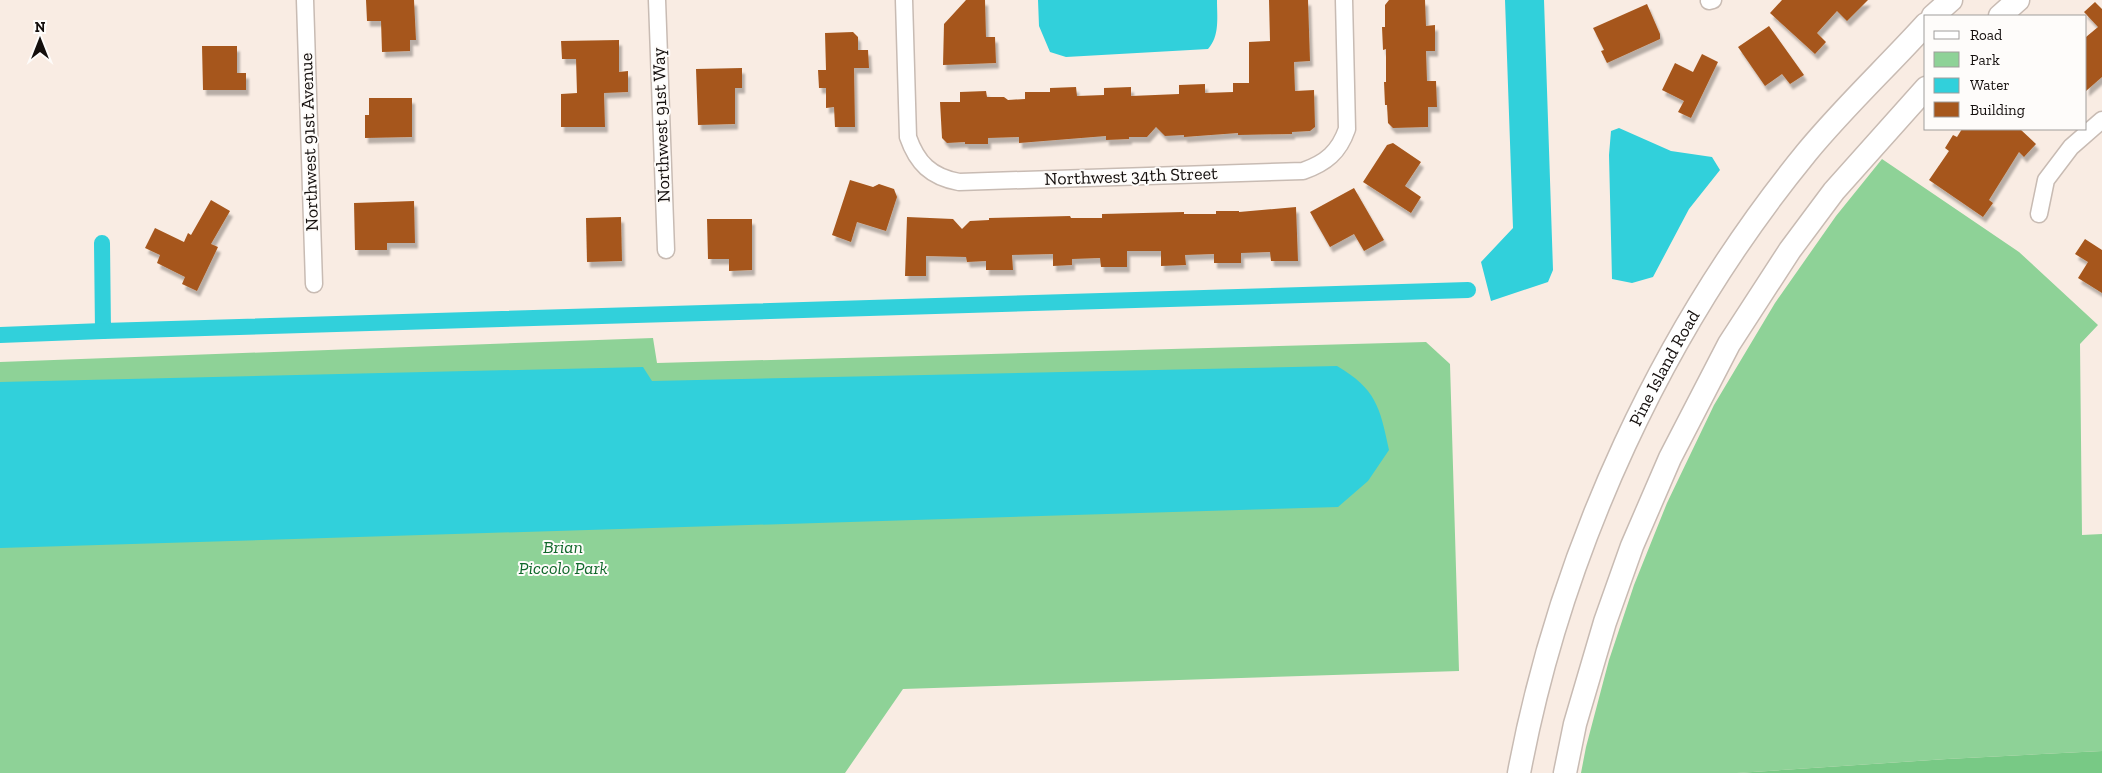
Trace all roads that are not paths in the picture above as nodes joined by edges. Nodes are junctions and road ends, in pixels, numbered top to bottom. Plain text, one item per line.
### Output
1 (305, 0) edge
2 (657, 0) edge
3 (904, 0) edge
4 (1344, 0) edge
5 (1951, 0) edge
6 (2018, 0) edge
7 (1934, 15) edge
8 (2001, 15) edge
9 (1924, 26) edge
10 (1924, 90) edge
11 (2102, 120) edge
12 (2038, 214) dead end
13 (666, 250) dead end
14 (314, 284) dead end
15 (1518, 773) edge
16 (1565, 773) edge

1 - 14 street, Northwest 91st Avenue
2 - 13 street, Northwest 91st Way
3 - 4 street, Northwest 34th Street
5 - 7 main road
6 - 8 main road
9 - 15 main road, Pine Island Road
10 - 16 main road
11 - 12 street

